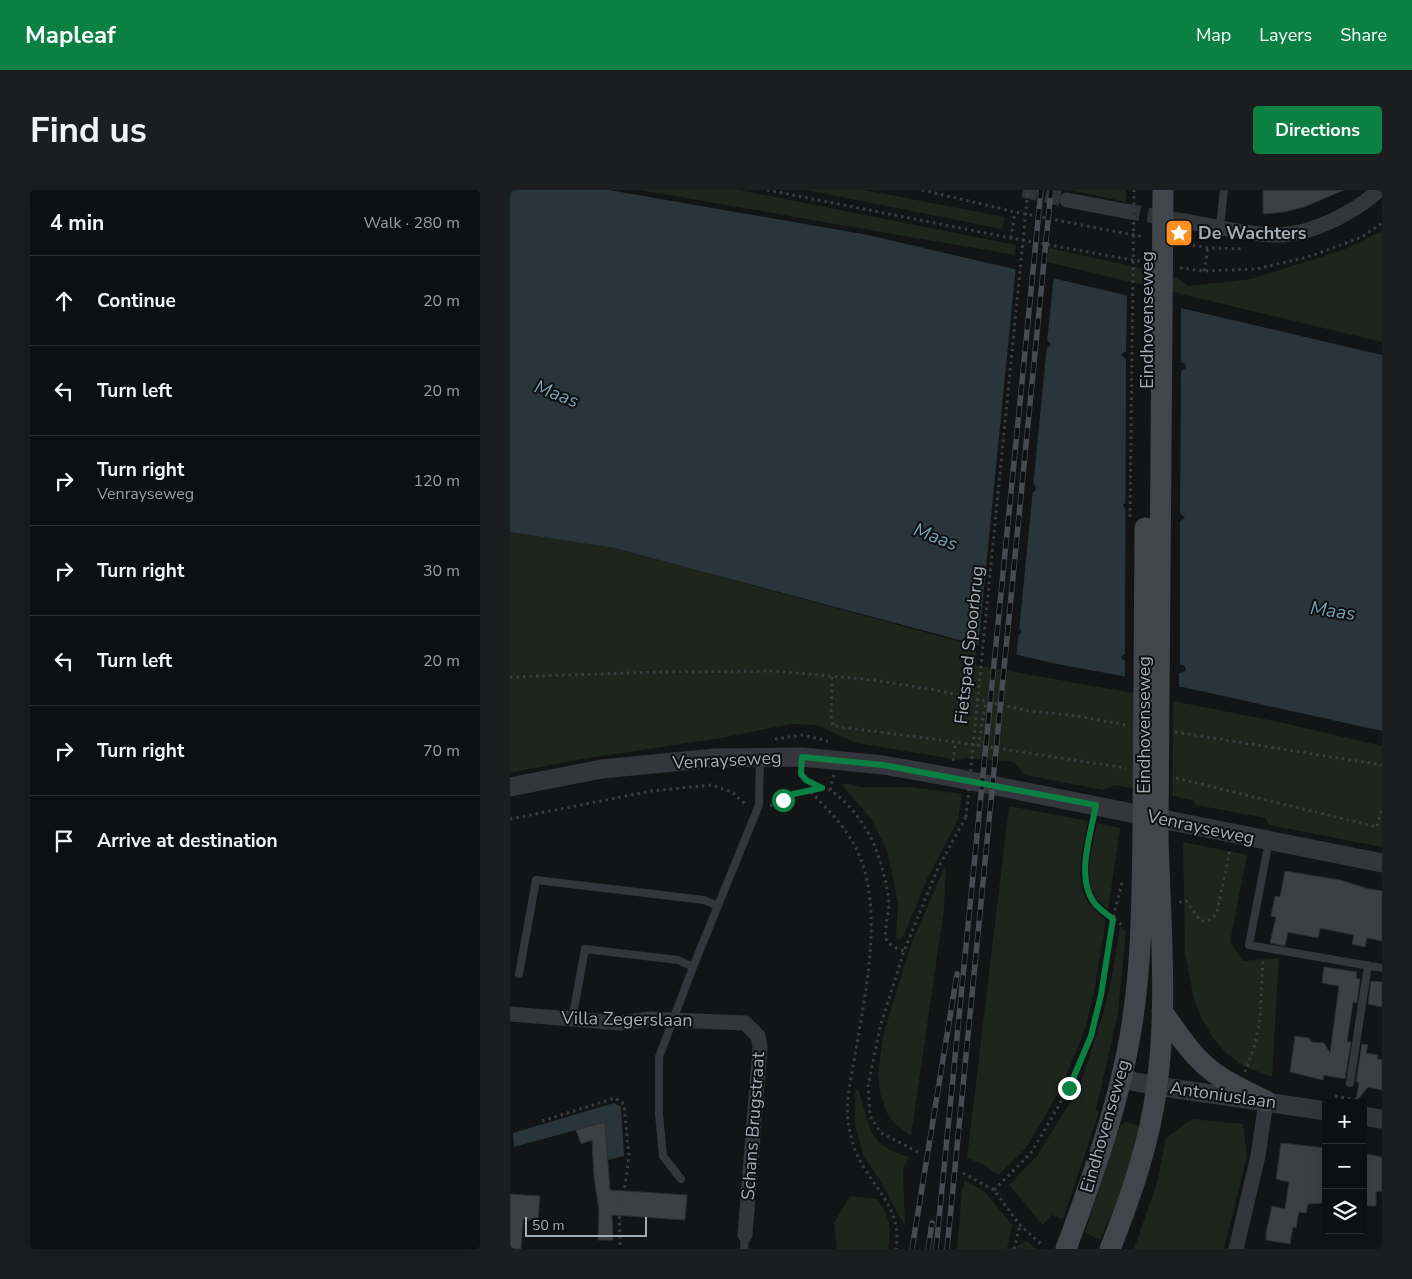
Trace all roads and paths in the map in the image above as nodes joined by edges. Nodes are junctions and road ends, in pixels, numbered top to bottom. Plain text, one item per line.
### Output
1 (767, 190) edge
2 (922, 190) edge
3 (1028, 190) edge
4 (1134, 190) edge
5 (1148, 190) edge
6 (1163, 190) edge
7 (1224, 190) edge
8 (1379, 190) edge
9 (775, 191) edge
10 (1067, 200) tunnel mouth
11 (1015, 212) junction
12 (1130, 214) joint
13 (1184, 221) tunnel mouth
14 (1382, 223) edge
15 (1110, 224) dead end
16 (1220, 227) junction
17 (1011, 238) junction
18 (1208, 248) dead end
19 (1146, 262) dead end
20 (1174, 268) dead end
21 (1204, 271) junction
22 (510, 677) edge
23 (832, 677) junction
24 (986, 702) junction
25 (1132, 726) dead end
26 (1174, 731) dead end
27 (978, 746) junction
28 (760, 757) junction
29 (802, 757) junction
30 (1382, 765) edge
31 (1129, 768) dead end
32 (1167, 776) dead end
33 (510, 787) edge
34 (822, 788) junction
35 (811, 792) junction
36 (759, 805) junction
37 (1096, 805) junction
38 (1382, 807) edge
39 (510, 819) edge
40 (1151, 833) junction
41 (1234, 834) junction
42 (1269, 841) junction
43 (1382, 863) edge
44 (1176, 902) dead end
45 (718, 906) junction
46 (1263, 948) junction
47 (904, 951) junction
48 (1368, 966) junction
49 (693, 967) junction
50 (1382, 968) edge
51 (519, 974) dead end
52 (1162, 1011) junction
53 (510, 1014) edge
54 (674, 1019) junction
55 (572, 1020) junction
56 (745, 1024) joint
57 (1244, 1076) dead end
58 (1121, 1079) junction
59 (1350, 1083) dead end
60 (1157, 1086) junction
61 (1266, 1101) junction
62 (1322, 1109) edge
63 (1367, 1117) edge
64 (1382, 1120) edge
65 (542, 1121) dead end
66 (918, 1152) dead end
67 (964, 1173) dead end
68 (681, 1179) dead end
69 (994, 1190) junction
70 (1020, 1225) junction
71 (744, 1242) edge
72 (1041, 1244) dead end
73 (620, 1249) edge
74 (896, 1249) edge
75 (1014, 1249) edge
76 (1066, 1249) edge
77 (1110, 1249) edge
78 (1236, 1249) edge

1 - 9 path
2 - 11 path
3 - 47 path, Fietspad Spoorbrug, bridge
4 - 12 path, bridge
5 - 40 main road, Eindhovenseweg, bridge
6 - 40 main road, Eindhovenseweg, bridge
7 - 16 lane
8 - 16 street
9 - 17 path
10 - 12 street
11 - 15 path
11 - 17 path
13 - 16 street
14 - 21 path
17 - 19 path
18 - 21 path
20 - 21 path
22 - 23 path
23 - 24 path
23 - 27 path
24 - 25 path
24 - 27 path
26 - 30 path
27 - 31 path
28 - 29 street, Venrayseweg
28 - 33 street, Venrayseweg
28 - 36 lane
29 - 34 path
29 - 37 street, Venrayseweg
32 - 38 path
34 - 35 path
34 - 47 path
35 - 36 path
35 - 74 path
36 - 39 path
36 - 45 lane
37 - 41 street, Venrayseweg
37 - 69 path
40 - 52 main road, Eindhovenseweg
40 - 58 main road, Eindhovenseweg
41 - 42 street, Venrayseweg
41 - 44 path
42 - 43 street, Venrayseweg
42 - 46 lane, Venrayseweg
45 - 49 lane
45 - 51 lane
46 - 48 lane
46 - 57 path
47 - 66 path, Fietspad Spoorbrug
48 - 50 lane
48 - 59 lane
49 - 54 lane
49 - 55 lane
52 - 60 main road, Eindhovenseweg
52 - 61 main road
53 - 55 street, Villa Zegerslaan
54 - 55 street, Villa Zegerslaan
54 - 56 street, Villa Zegerslaan
54 - 68 lane
56 - 71 street, Schans Brugstraat
58 - 60 street, Antoniuslaan
58 - 76 main road, Eindhovenseweg
60 - 61 street, Antoniuslaan
60 - 77 main road, Eindhovenseweg
61 - 62 street, Antoniuslaan
61 - 78 street
63 - 64 street
65 - 73 path
67 - 69 path
69 - 70 path
70 - 72 path
70 - 75 path

